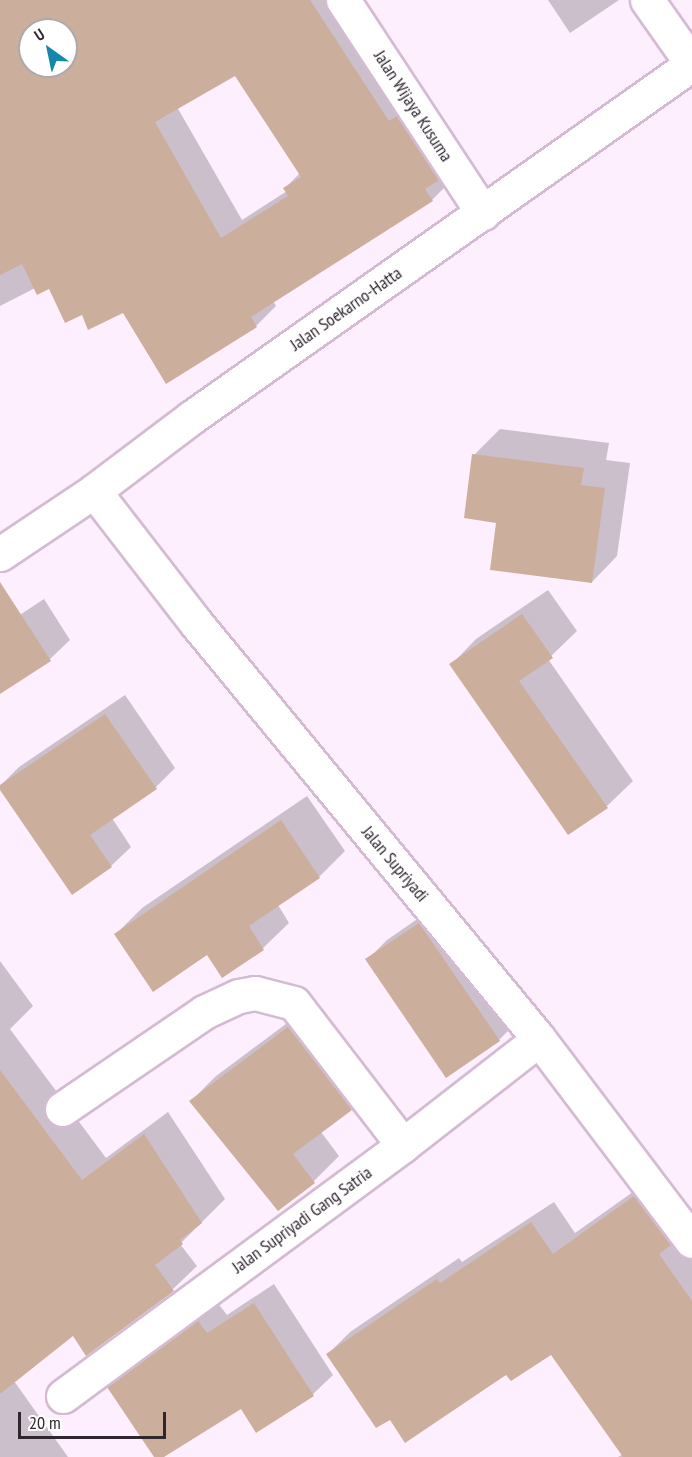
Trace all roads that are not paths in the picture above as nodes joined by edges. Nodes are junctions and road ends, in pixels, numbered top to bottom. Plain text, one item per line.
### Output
1 (343, 0) edge
2 (647, 0) edge
3 (692, 64) edge
4 (483, 213) junction
5 (94, 491) junction
6 (0, 554) edge
7 (539, 1039) junction
8 (62, 1109) dead end
9 (403, 1145) junction
10 (692, 1241) edge
11 (63, 1396) dead end

1 - 4 street, Jalan Wijaya Kusuma
2 - 3 street
3 - 4 street, Jalan Soekarno-Hatta
4 - 5 street, Jalan Soekarno-Hatta
5 - 6 street, Jalan Soekarno-Hatta
5 - 7 street, Jalan Supriyadi
7 - 9 street, Jalan Supriyadi Gang Satria
7 - 10 street, Jalan Supriyadi
8 - 9 street
9 - 11 street, Jalan Supriyadi Gang Satria

